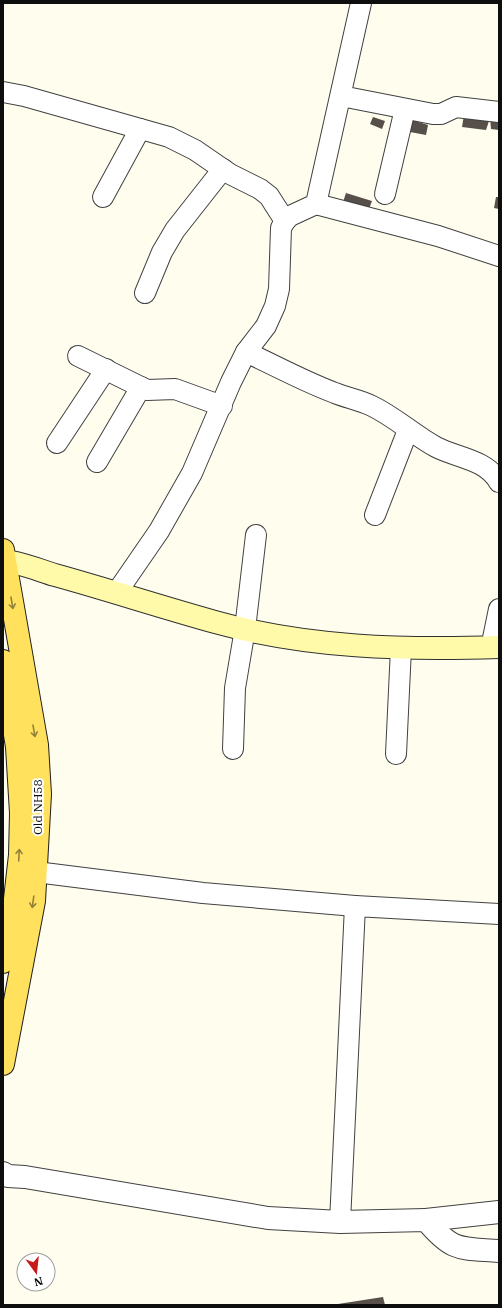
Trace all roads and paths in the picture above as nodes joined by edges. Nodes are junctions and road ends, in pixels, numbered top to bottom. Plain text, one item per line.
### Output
1 (361, 3) edge
2 (3, 92) edge
3 (341, 96) junction
4 (405, 109) junction
5 (499, 112) edge
6 (140, 129) junction
7 (223, 169) junction
8 (385, 194) dead end
9 (103, 197) dead end
10 (316, 204) junction
11 (285, 221) junction
12 (499, 256) edge
13 (145, 293) dead end
14 (246, 352) junction
15 (78, 356) dead end
16 (106, 369) junction
17 (141, 386) junction
18 (222, 406) junction
19 (408, 430) junction
20 (57, 443) dead end
21 (96, 462) dead end
22 (499, 482) edge
23 (375, 515) dead end
24 (256, 536) dead end
25 (4, 558) edge
26 (117, 592) junction
27 (499, 609) edge
28 (245, 629) junction
29 (495, 647) edge
30 (401, 648) junction
31 (3, 661) edge
32 (233, 749) dead end
33 (396, 754) dead end
34 (36, 872) junction
35 (355, 906) junction
36 (499, 914) edge
37 (3, 962) edge
38 (3, 1064) edge
39 (5, 1176) edge
40 (499, 1212) edge
41 (426, 1220) junction
42 (340, 1222) junction
43 (499, 1251) edge

1 - 3 street
2 - 6 street
3 - 4 street
3 - 10 street
4 - 5 street
4 - 8 street
6 - 7 street
6 - 9 street
7 - 11 street
7 - 13 street
10 - 11 street
10 - 12 street
11 - 14 street
14 - 18 street
14 - 19 street
15 - 16 street
16 - 17 street
16 - 20 street
17 - 18 street
17 - 21 street
18 - 26 street
19 - 22 street
19 - 23 street
24 - 28 street
25 - 26 main road
25 -> 34 main road, Old NH58
26 - 28 main road
27 - 29 street
28 - 30 main road
28 - 32 street
29 - 30 main road
30 - 33 street
37 -> 31 main road, Old NH58
34 - 35 street
34 -> 38 main road, Old NH58
35 - 36 street
35 - 42 street
39 - 42 street
40 - 41 street
41 - 42 street
41 - 43 street

